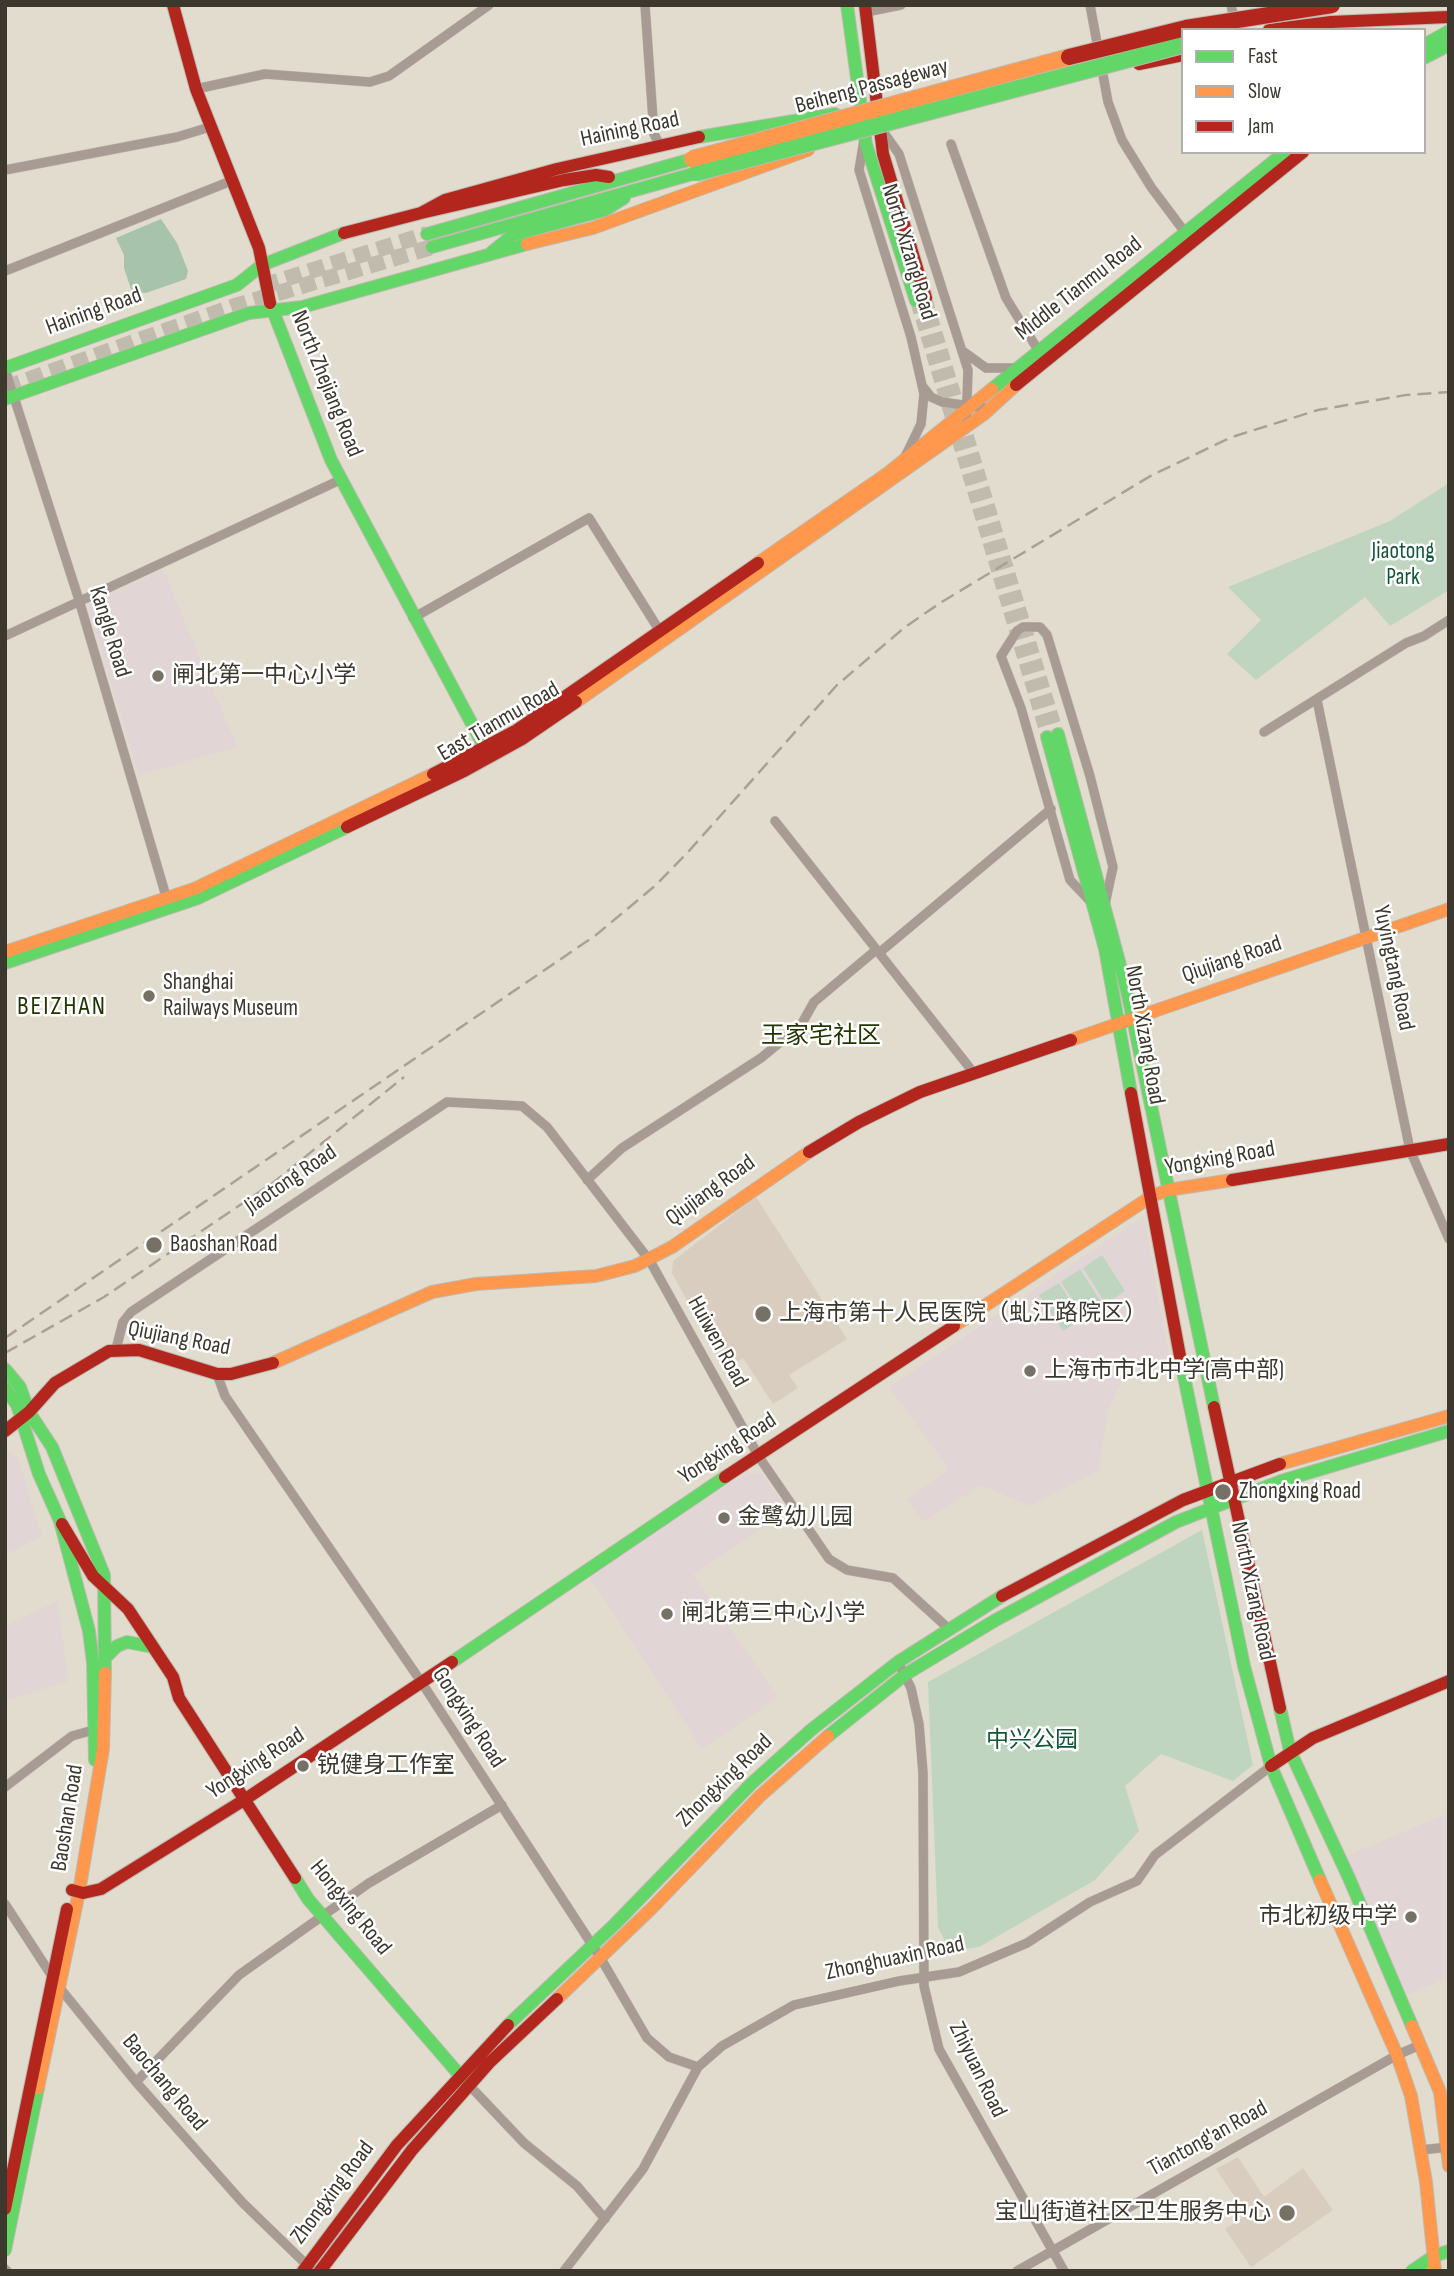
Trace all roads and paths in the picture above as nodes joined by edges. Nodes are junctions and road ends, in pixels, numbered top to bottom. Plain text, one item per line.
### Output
1 (173, 5) edge
2 (489, 5) edge
3 (645, 5) edge
4 (848, 5) edge
5 (901, 5) edge
6 (1090, 5) edge
7 (1288, 5) edge
8 (1332, 5) edge
9 (866, 9) edge
10 (1232, 10) edge
11 (1449, 17) edge
12 (1449, 23) edge
13 (1186, 28) edge
14 (1284, 28) edge
15 (1364, 28) edge
16 (1181, 29) edge
17 (1449, 32) edge
18 (1426, 44) edge
19 (1181, 45) edge
20 (1449, 45) edge
21 (1096, 46) junction
22 (1181, 55) edge
23 (1426, 57) edge
24 (1102, 72) junction
25 (196, 89) junction
26 (878, 104) junction
27 (861, 108) junction
28 (210, 127) junction
29 (882, 130) junction
30 (865, 135) junction
31 (951, 144) dead end
32 (662, 147) junction
33 (1283, 154) edge
34 (1300, 154) edge
35 (694, 166) junction
36 (5, 170) edge
37 (618, 179) junction
38 (232, 181) junction
39 (648, 186) junction
40 (421, 213) junction
41 (1189, 237) junction
42 (492, 252) junction
43 (262, 265) junction
44 (5, 271) edge
45 (272, 310) junction
46 (960, 349) junction
47 (1038, 350) junction
48 (5, 368) edge
49 (1016, 368) junction
50 (922, 383) junction
51 (970, 385) junction
52 (10, 397) edge
53 (948, 403) junction
54 (968, 406) junction
55 (991, 409) junction
56 (966, 428) junction
57 (902, 462) junction
58 (341, 480) junction
59 (79, 600) junction
60 (413, 618) junction
61 (1449, 620) edge
62 (661, 633) junction
63 (5, 636) edge
64 (1317, 700) junction
65 (1264, 733) dead end
66 (1052, 736) tunnel mouth
67 (487, 753) junction
68 (1051, 809) junction
69 (775, 821) dead end
70 (168, 904) junction
71 (1100, 905) junction
72 (1449, 909) edge
73 (1367, 937) junction
74 (5, 952) edge
75 (877, 952) junction
76 (5, 963) edge
77 (1126, 1021) junction
78 (973, 1072) junction
79 (522, 1106) joint
80 (1449, 1144) edge
81 (1410, 1150) junction
82 (587, 1180) junction
83 (1168, 1190) junction
84 (1152, 1196) junction
85 (1449, 1239) edge
86 (650, 1261) junction
87 (117, 1349) junction
88 (5, 1369) edge
89 (217, 1374) junction
90 (5, 1388) edge
91 (25, 1416) junction
92 (1449, 1416) edge
93 (5, 1431) edge
94 (1449, 1431) edge
95 (759, 1457) junction
96 (1229, 1482) junction
97 (1207, 1490) junction
98 (1233, 1499) junction
99 (1211, 1507) junction
100 (60, 1521) junction
101 (107, 1590) junction
102 (82, 1603) junction
103 (949, 1629) junction
104 (153, 1647) junction
105 (106, 1657) junction
106 (902, 1668) junction
107 (1449, 1681) edge
108 (422, 1683) junction
109 (99, 1729) junction
110 (1290, 1751) junction
111 (1271, 1766) junction
112 (5, 1787) edge
113 (244, 1800) junction
114 (502, 1805) junction
115 (75, 1891) junction
116 (5, 1904) edge
117 (322, 1917) junction
118 (597, 1951) junction
119 (924, 1978) junction
120 (55, 1982) junction
121 (1420, 2046) junction
122 (1397, 2054) junction
123 (698, 2067) junction
124 (464, 2079) junction
125 (136, 2082) junction
126 (1448, 2147) edge
127 (1421, 2150) junction
128 (15, 2162) edge
129 (1449, 2166) edge
130 (5, 2209) edge
131 (605, 2219) junction
132 (5, 2250) edge
133 (1052, 2250) junction
134 (1439, 2259) edge
135 (311, 2269) edge
136 (564, 2271) edge
137 (1017, 2271) edge
138 (1064, 2271) edge
139 (1412, 2271) edge

1 - 25 main road, North Zhejiang Road
2 - 25 street
3 - 32 street
4 - 27 main road, North Xizang Road
5 - 9 street
6 - 21 street
7 - 10 main road, Haining Road
8 - 13 main road, Beiheng Passageway, bridge
9 - 26 main road, North Xizang Road
10 - 21 main road, Haining Road
11 - 14 main road
12 - 15 main road
16 - 35 main road, Beiheng Passageway, bridge
17 - 18 main road
19 - 35 main road, Beiheng Passageway, bridge
20 - 23 main road
21 - 24 street
21 - 26 main road, Haining Road
22 - 24 main road
24 - 29 main road
24 - 41 street
25 - 28 main road, North Zhejiang Road
26 - 27 main road, Haining Road
26 - 29 main road, North Xizang Road
27 - 30 main road, North Xizang Road
27 - 32 main road, Haining Road
28 - 36 street
28 - 38 main road, North Zhejiang Road
29 - 30 main road
29 - 30 main road, North Xizang Road
29 - 46 street, North Xizang Road
30 - 42 main road
30 - 50 street, North Xizang Road
31 - 47 street
32 - 40 main road, Haining Road
33 - 41 main road, Middle Tianmu Road
34 - 41 main road, Middle Tianmu Road
35 - 37 main road, Beiheng Passageway
35 - 39 main road, Beiheng Passageway
37 - 39 main road, Beiheng Passageway
37 - 40 main road
38 - 43 main road, North Zhejiang Road
38 - 44 street
39 - 42 main road
40 - 43 main road, Haining Road
41 - 47 main road, Middle Tianmu Road
41 - 55 main road, Middle Tianmu Road
42 - 45 main road
43 - 45 main road, North Zhejiang Road
43 - 48 main road, Haining Road
45 - 52 main road
45 - 58 main road, North Zhejiang Road
46 - 49 street
46 - 51 street, North Xizang Road
47 - 49 main road, Middle Tianmu Road
48 - 52 street, Kangle Road
49 - 54 main road, Middle Tianmu Road
50 - 53 street
50 - 57 street, North Xizang Road
51 - 53 street
51 - 54 street, North Xizang Road
52 - 59 street, Kangle Road
53 - 54 street
54 - 55 street
54 - 56 street, North Xizang Road
54 - 57 main road, Middle Tianmu Road
55 - 56 main road, Middle Tianmu Road
56 - 67 main road, East Tianmu Road
57 - 62 main road, East Tianmu Road
58 - 59 street
58 - 60 main road, North Zhejiang Road
59 - 63 street
59 - 70 street, Kangle Road
60 - 62 street
60 - 67 main road, North Zhejiang Road
61 - 64 street
62 - 67 main road, East Tianmu Road
64 - 65 street
64 - 73 street, Yuyingtang Road
66 - 71 main road, North Xizang Road
67 - 70 main road, East Tianmu Road
68 - 71 street
68 - 71 street
68 - 75 street
69 - 75 street
70 - 74 main road, East Tianmu Road
70 - 76 main road, East Tianmu Road
71 - 77 main road, North Xizang Road
72 - 73 main road, Qiujiang Road
73 - 77 main road, Qiujiang Road
73 - 81 street, Yuyingtang Road
75 - 78 street
75 - 82 street
77 - 78 main road, Qiujiang Road
77 - 83 main road, North Xizang Road
77 - 84 main road, North Xizang Road
78 - 86 main road, Qiujiang Road
79 - 82 street, Huiwen Road
79 - 87 street, Jiaotong Road
80 - 81 main road, Yongxing Road
81 - 83 main road, Yongxing Road
81 - 85 street, Yuyingtang Road
82 - 86 street, Huiwen Road
83 - 84 main road, Yongxing Road
83 - 96 main road, North Xizang Road
84 - 95 main road, Yongxing Road
84 - 97 main road, North Xizang Road
86 - 89 main road, Qiujiang Road
86 - 95 street, Huiwen Road
87 - 89 main road, Qiujiang Road
87 - 91 main road, Qiujiang Road
88 - 91 main road, Baoshan Road
89 - 108 street, Gongxing Road
90 - 91 main road, Baoshan Road
91 - 93 main road, Qiujiang Road
91 - 100 main road, Baoshan Road
91 - 101 main road, Baoshan Road
92 - 96 main road, Zhongxing Road
94 - 98 main road, Zhongxing Road
95 - 103 street, Huiwen Road
95 - 108 main road, Yongxing Road
96 - 97 main road, Zhongxing Road
96 - 98 main road, North Xizang Road
97 - 99 main road, North Xizang Road
97 - 103 main road, Zhongxing Road
98 - 99 main road, Zhongxing Road
98 - 110 main road, North Xizang Road
99 - 106 main road, Zhongxing Road
99 - 111 main road, North Xizang Road
100 - 101 main road, Hongxing Road
100 - 102 main road, Baoshan Road
101 - 102 main road
101 - 104 main road, Hongxing Road
101 - 105 main road, Baoshan Road
102 - 109 main road, Baoshan Road
103 - 106 main road, Zhongxing Road
104 - 105 main road
104 - 113 main road, Hongxing Road
105 - 109 main road, Baoshan Road
106 - 118 main road, Zhongxing Road
106 - 119 street, Zhiyuan Road
107 - 110 main road, Zhonghuaxin Road
108 - 113 main road, Yongxing Road
108 - 114 street, Gongxing Road
109 - 112 street
109 - 115 main road, Baoshan Road
110 - 111 main road, Zhonghuaxin Road
110 - 121 main road, North Xizang Road
111 - 119 street, Zhonghuaxin Road
111 - 122 main road, North Xizang Road
113 - 115 main road, Yongxing Road
113 - 117 main road, Hongxing Road
114 - 117 street
114 - 118 street, Gongxing Road
115 - 120 main road, Baoshan Road
116 - 120 street, Baochang Road
117 - 124 main road, Hongxing Road
117 - 125 street
118 - 123 street, Gongxing Road
118 - 124 main road, Zhongxing Road
119 - 123 street, Zhonghuaxin Road
119 - 133 street, Zhiyuan Road
120 - 125 street, Baochang Road
120 - 128 main road, Baoshan Road
121 - 122 street, Tiantong'an Road
121 - 126 main road, North Xizang Road
122 - 127 main road, North Xizang Road
122 - 133 street, Tiantong'an Road
123 - 131 street, Zhonghuaxin Road
124 - 131 street, Hongxing Road
124 - 135 main road, Zhongxing Road
125 - 135 street, Baochang Road
126 - 127 street
126 - 129 main road, North Xizang Road
127 - 134 main road, North Xizang Road
128 - 130 main road, Baoshan Road
128 - 132 main road, Baoshan Road
131 - 136 street, Zhonghuaxin Road
133 - 137 street, Tiantong'an Road
133 - 138 street, Zhiyuan Road
134 - 139 main road

